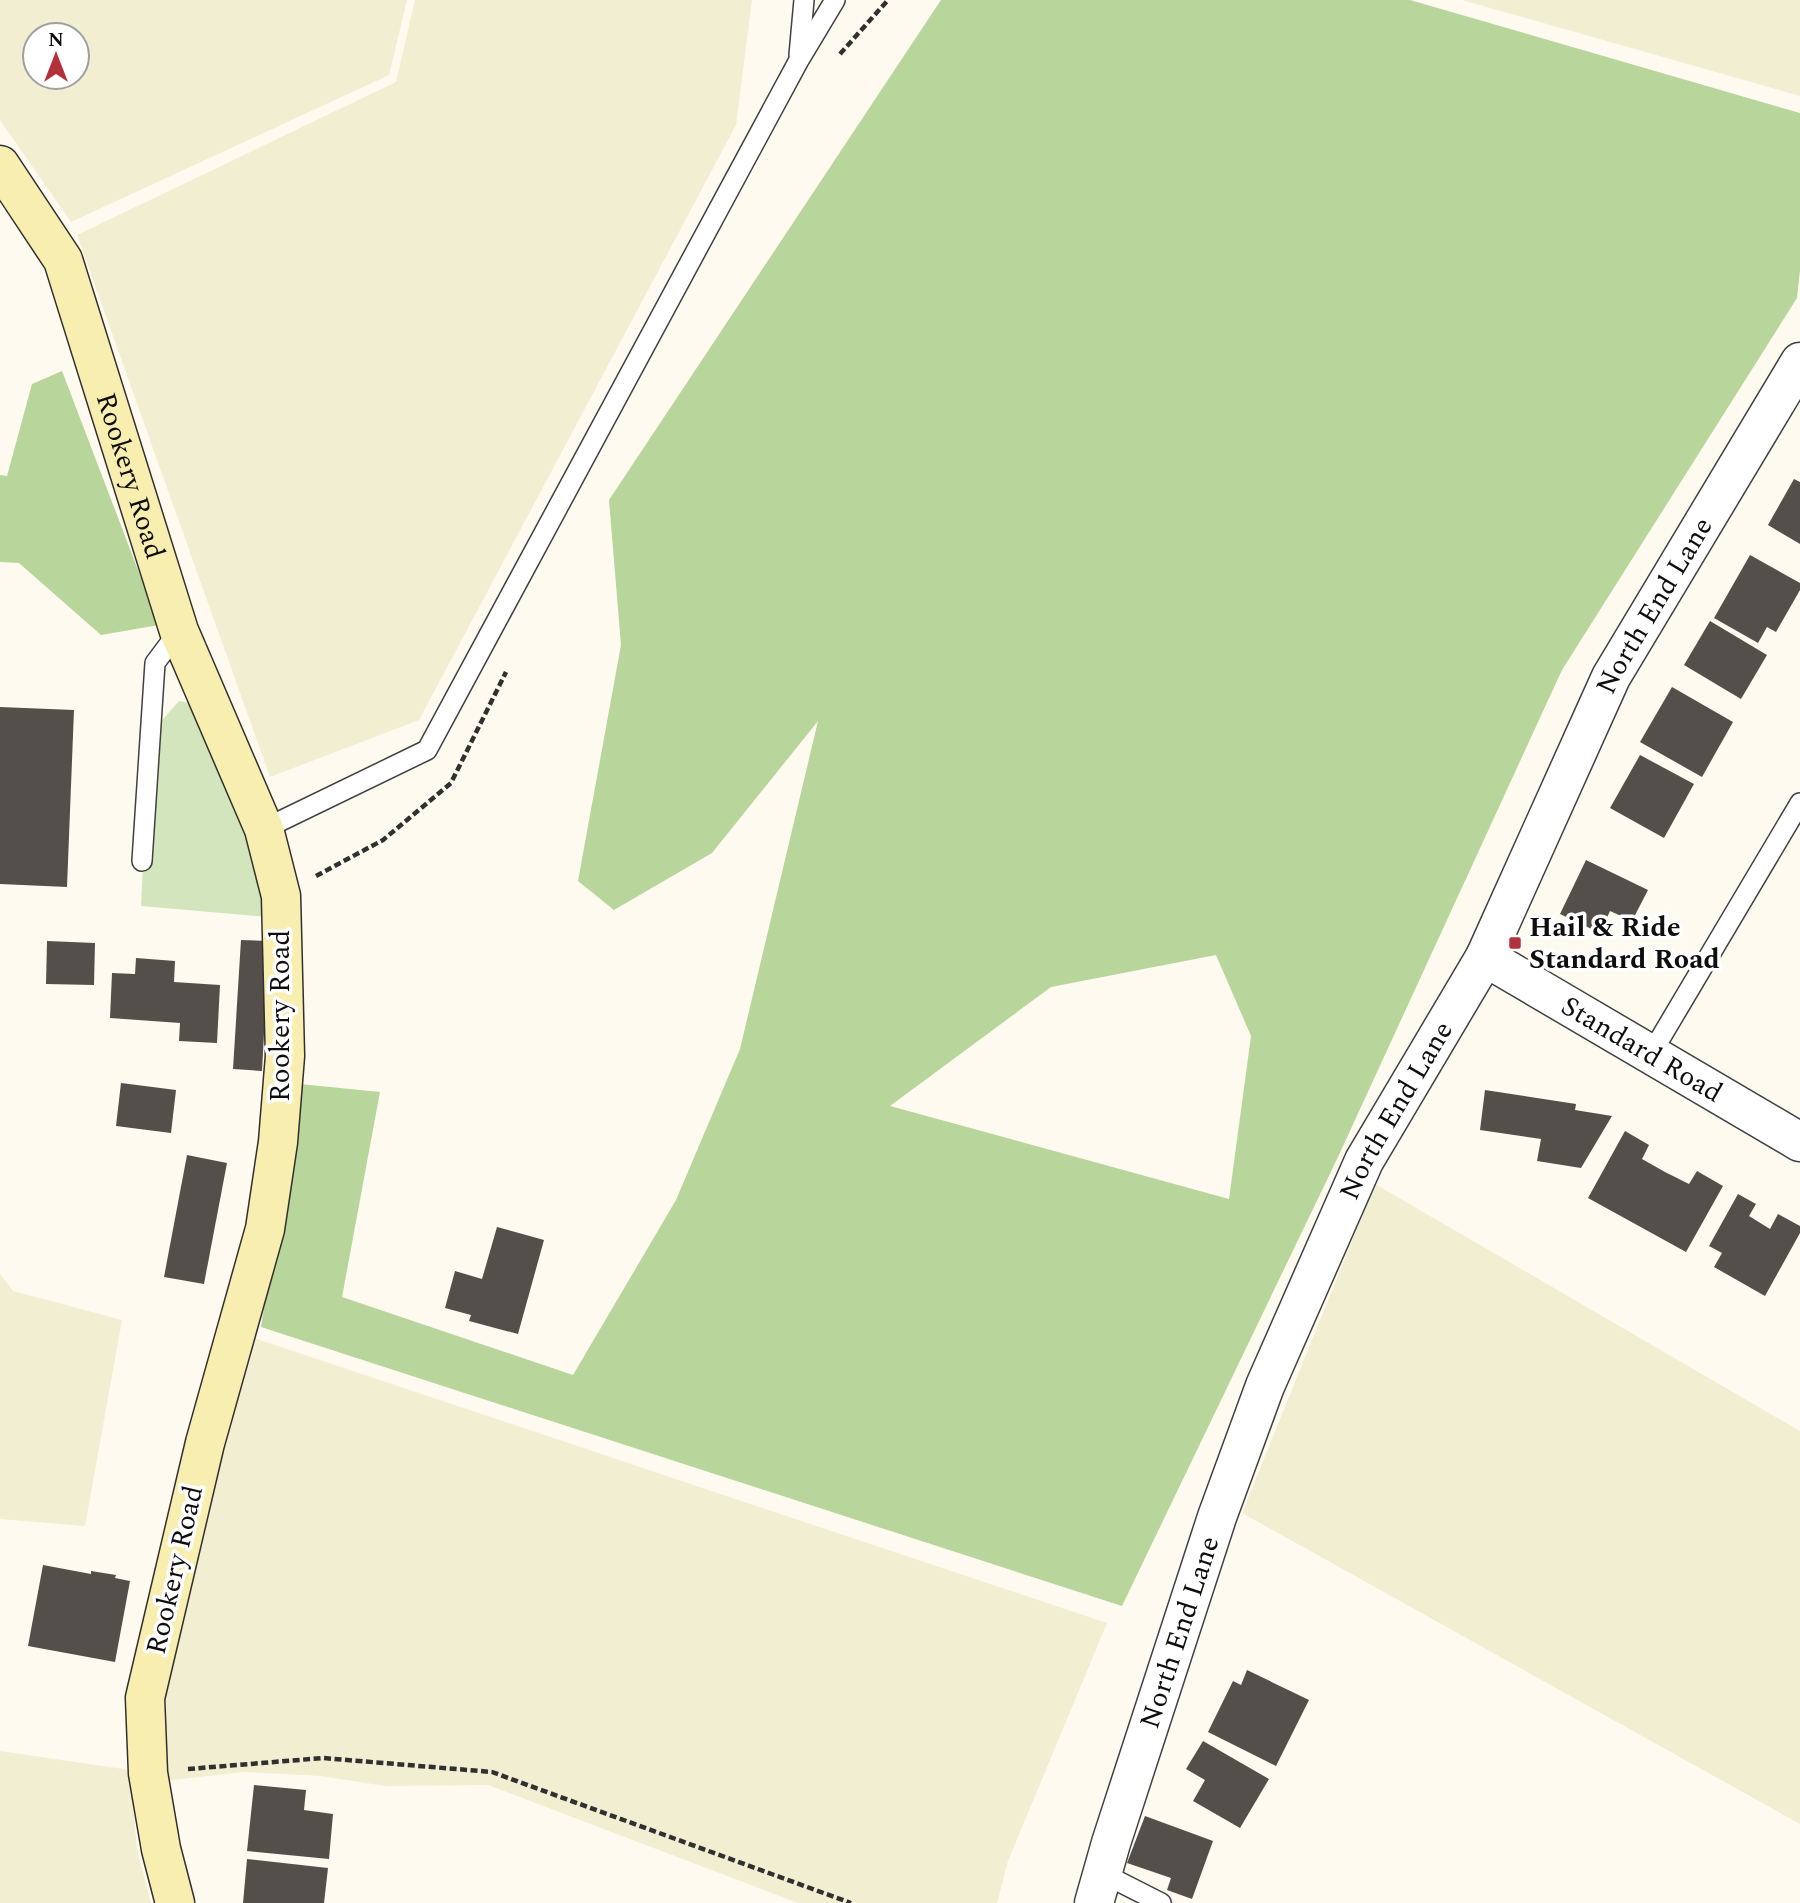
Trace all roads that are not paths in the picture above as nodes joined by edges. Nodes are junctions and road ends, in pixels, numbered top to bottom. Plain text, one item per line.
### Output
1 (804, 0) edge
2 (835, 0) edge
3 (799, 60) junction
4 (0, 165) edge
5 (1800, 362) edge
6 (179, 631) junction
7 (1800, 803) edge
8 (264, 829) junction
9 (142, 861) dead end
10 (1485, 957) junction
11 (1651, 1054) junction
12 (1800, 1142) edge
13 (1098, 1888) edge
14 (175, 1903) edge
15 (1161, 1903) edge

1 - 3 lane
2 - 3 lane
3 - 8 lane
4 - 6 street, Rookery Road
5 - 10 street, North End Lane
6 - 8 street, Rookery Road
6 - 9 lane
7 - 11 lane
8 - 14 street, Rookery Road
10 - 11 street, Standard Road
10 - 13 street, North End Lane
11 - 12 street, Standard Road
13 - 15 lane

